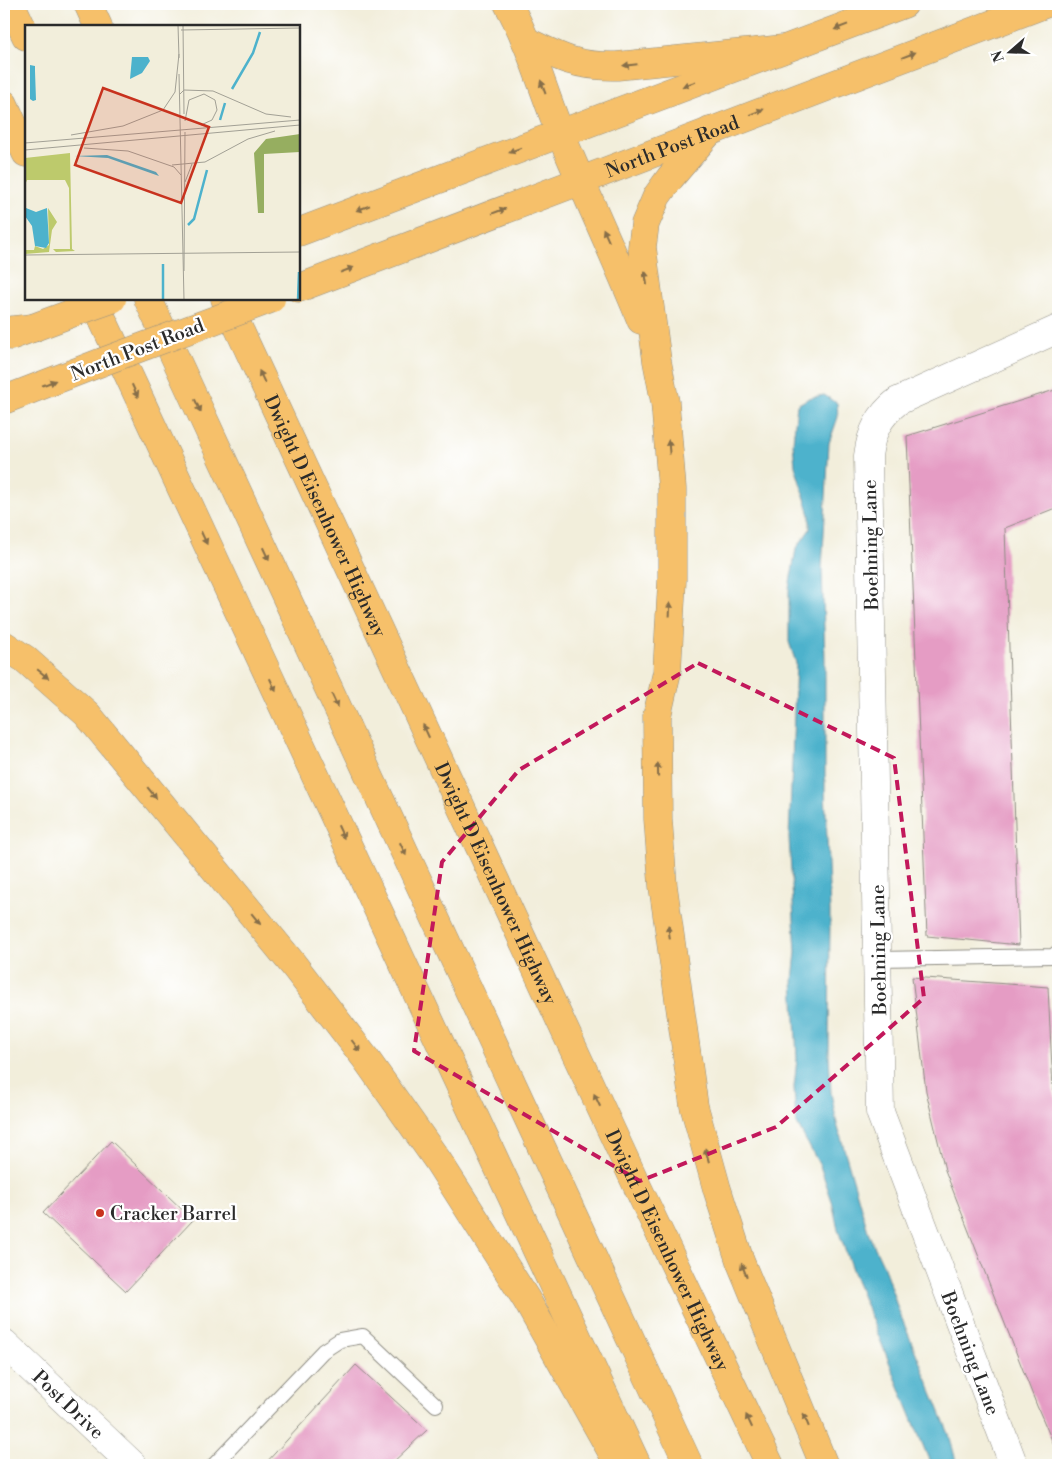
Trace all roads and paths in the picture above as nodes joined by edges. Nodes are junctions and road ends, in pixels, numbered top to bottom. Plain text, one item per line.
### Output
1 (11, 4) edge
2 (88, 4) edge
3 (508, 4) edge
4 (904, 4) edge
5 (1045, 4) edge
6 (98, 25) edge
7 (25, 34) edge
8 (526, 41) junction
9 (783, 49) junction
10 (4, 104) edge
11 (710, 131) junction
12 (560, 133) junction
13 (25, 151) edge
14 (581, 180) junction
15 (300, 232) edge
16 (300, 288) edge
17 (107, 300) edge
18 (148, 300) edge
19 (225, 300) edge
20 (268, 300) edge
21 (84, 305) edge
22 (33, 328) junction
23 (1058, 329) edge
24 (4, 331) edge
25 (4, 339) edge
26 (657, 361) junction
27 (4, 400) edge
28 (4, 645) edge
29 (1058, 952) edge
30 (878, 960) junction
31 (4, 1343) edge
32 (436, 1405) dead end
33 (1014, 1464) edge
34 (133, 1465) edge
35 (214, 1465) edge
36 (619, 1465) edge
37 (637, 1465) edge
38 (689, 1465) edge
39 (770, 1465) edge
40 (824, 1465) edge

1 - 7 main road
2 - 6 main road
3 - 8 main road
4 -> 9 main road
11 -> 5 main road, North Post Road
9 -> 8 main road
12 -> 8 main road
9 -> 12 main road
10 - 13 main road
11 - 14 main road, North Post Road
26 -> 11 main road
12 - 14 main road
12 -> 15 main road
16 -> 14 main road, North Post Road
26 -> 14 main road
17 - 21 main road, bridge
18 -> 38 main road
39 -> 19 main road, Dwight D Eisenhower Highway
27 -> 20 main road, North Post Road, bridge
21 - 22 main road
21 -> 37 main road
22 - 24 main road
22 - 25 main road
23 - 30 street, Boehning Lane
40 -> 26 main road
28 -> 36 main road
29 - 30 lane
30 - 33 street, Boehning Lane
31 - 34 street, Post Drive
32 - 35 lane

